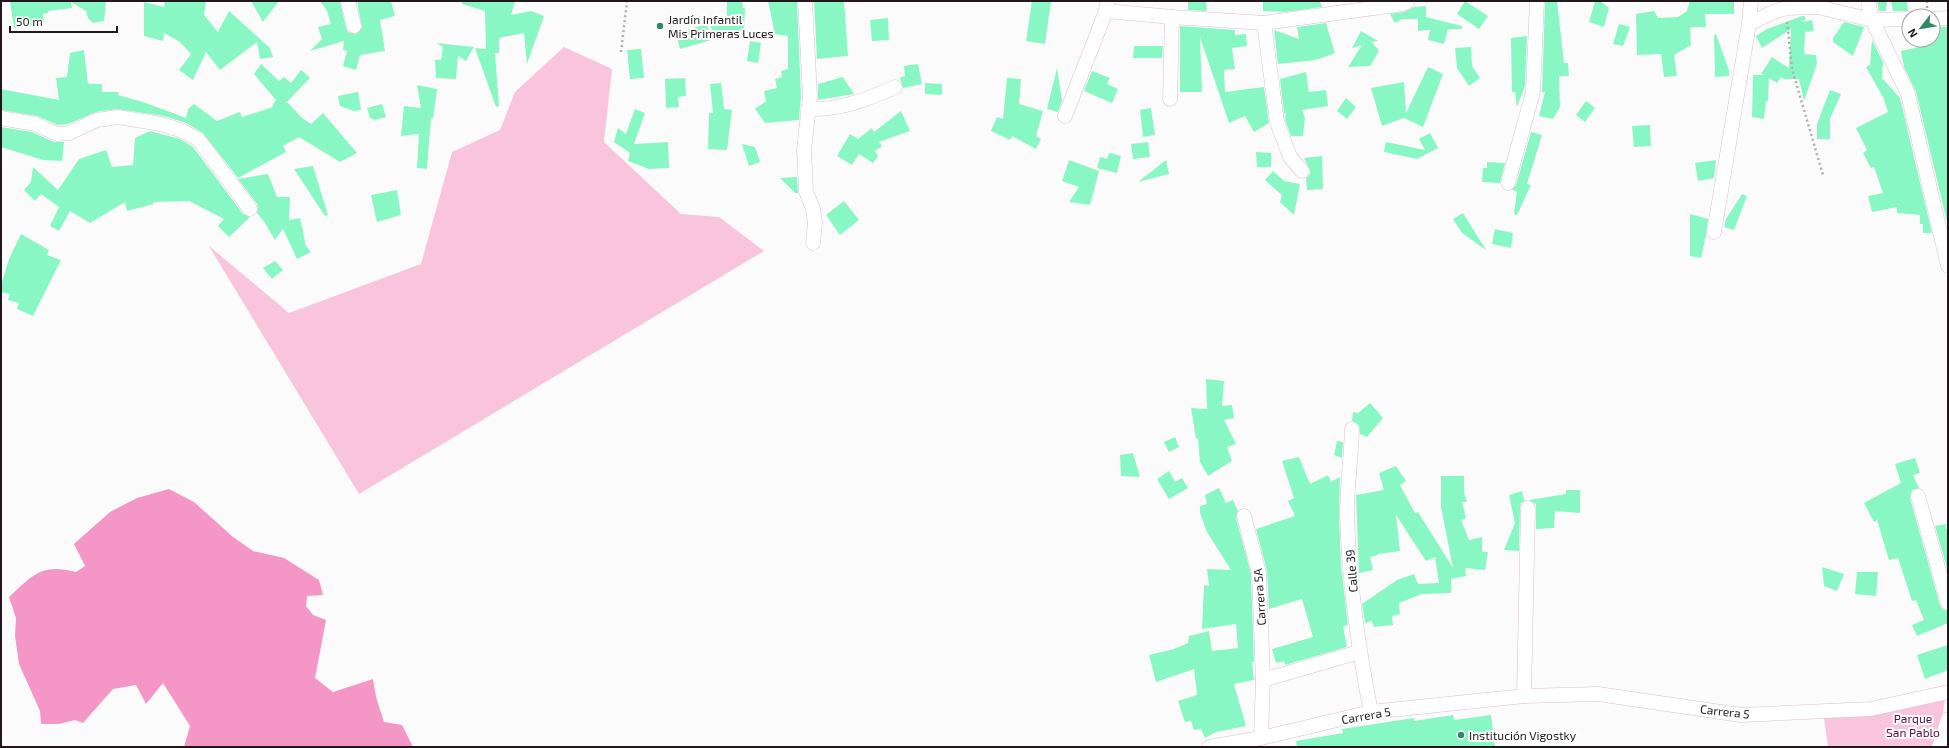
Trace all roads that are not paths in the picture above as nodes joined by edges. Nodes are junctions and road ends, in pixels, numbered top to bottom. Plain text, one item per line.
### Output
1 (348, 1) edge
2 (804, 1) edge
3 (1408, 1) edge
4 (1537, 1) edge
5 (1751, 1) edge
6 (1868, 1) edge
7 (1106, 6) edge
8 (1172, 17) junction
9 (1901, 19) edge
10 (1872, 20) junction
11 (1264, 23) junction
12 (1749, 24) junction
13 (354, 26) dead end
14 (895, 87) dead end
15 (1170, 99) dead end
16 (808, 108) junction
17 (1065, 116) dead end
18 (1, 118) edge
19 (1302, 171) dead end
20 (1508, 183) dead end
21 (250, 209) dead end
22 (1714, 232) dead end
23 (813, 243) dead end
24 (1948, 266) edge
25 (1352, 429) dead end
26 (1918, 496) dead end
27 (1528, 508) dead end
28 (1244, 516) dead end
29 (1948, 603) edge
30 (1359, 652) junction
31 (1264, 680) junction
32 (1948, 692) edge
33 (1524, 696) junction
34 (1371, 712) junction
35 (1948, 719) edge
36 (1261, 738) junction
37 (1943, 740) edge
38 (1209, 747) edge

1 - 13 street
2 - 16 street
3 - 11 street
4 - 20 street
5 - 12 street
6 - 10 street
7 - 8 street
7 - 17 street
8 - 11 street
8 - 15 street
9 - 10 street
10 - 12 street
10 - 24 street
11 - 19 street
12 - 22 street
14 - 16 street
16 - 23 street
18 - 21 street
25 - 30 street, Calle 39
26 - 29 street
27 - 33 street
28 - 31 street, Carrera 5A
30 - 31 street
30 - 34 street, Calle 39
31 - 36 street, Carrera 5A
32 - 33 street, Carrera 5
33 - 34 street, Carrera 5
34 - 36 street, Carrera 5
35 - 37 street
36 - 38 street, Carrera 5

